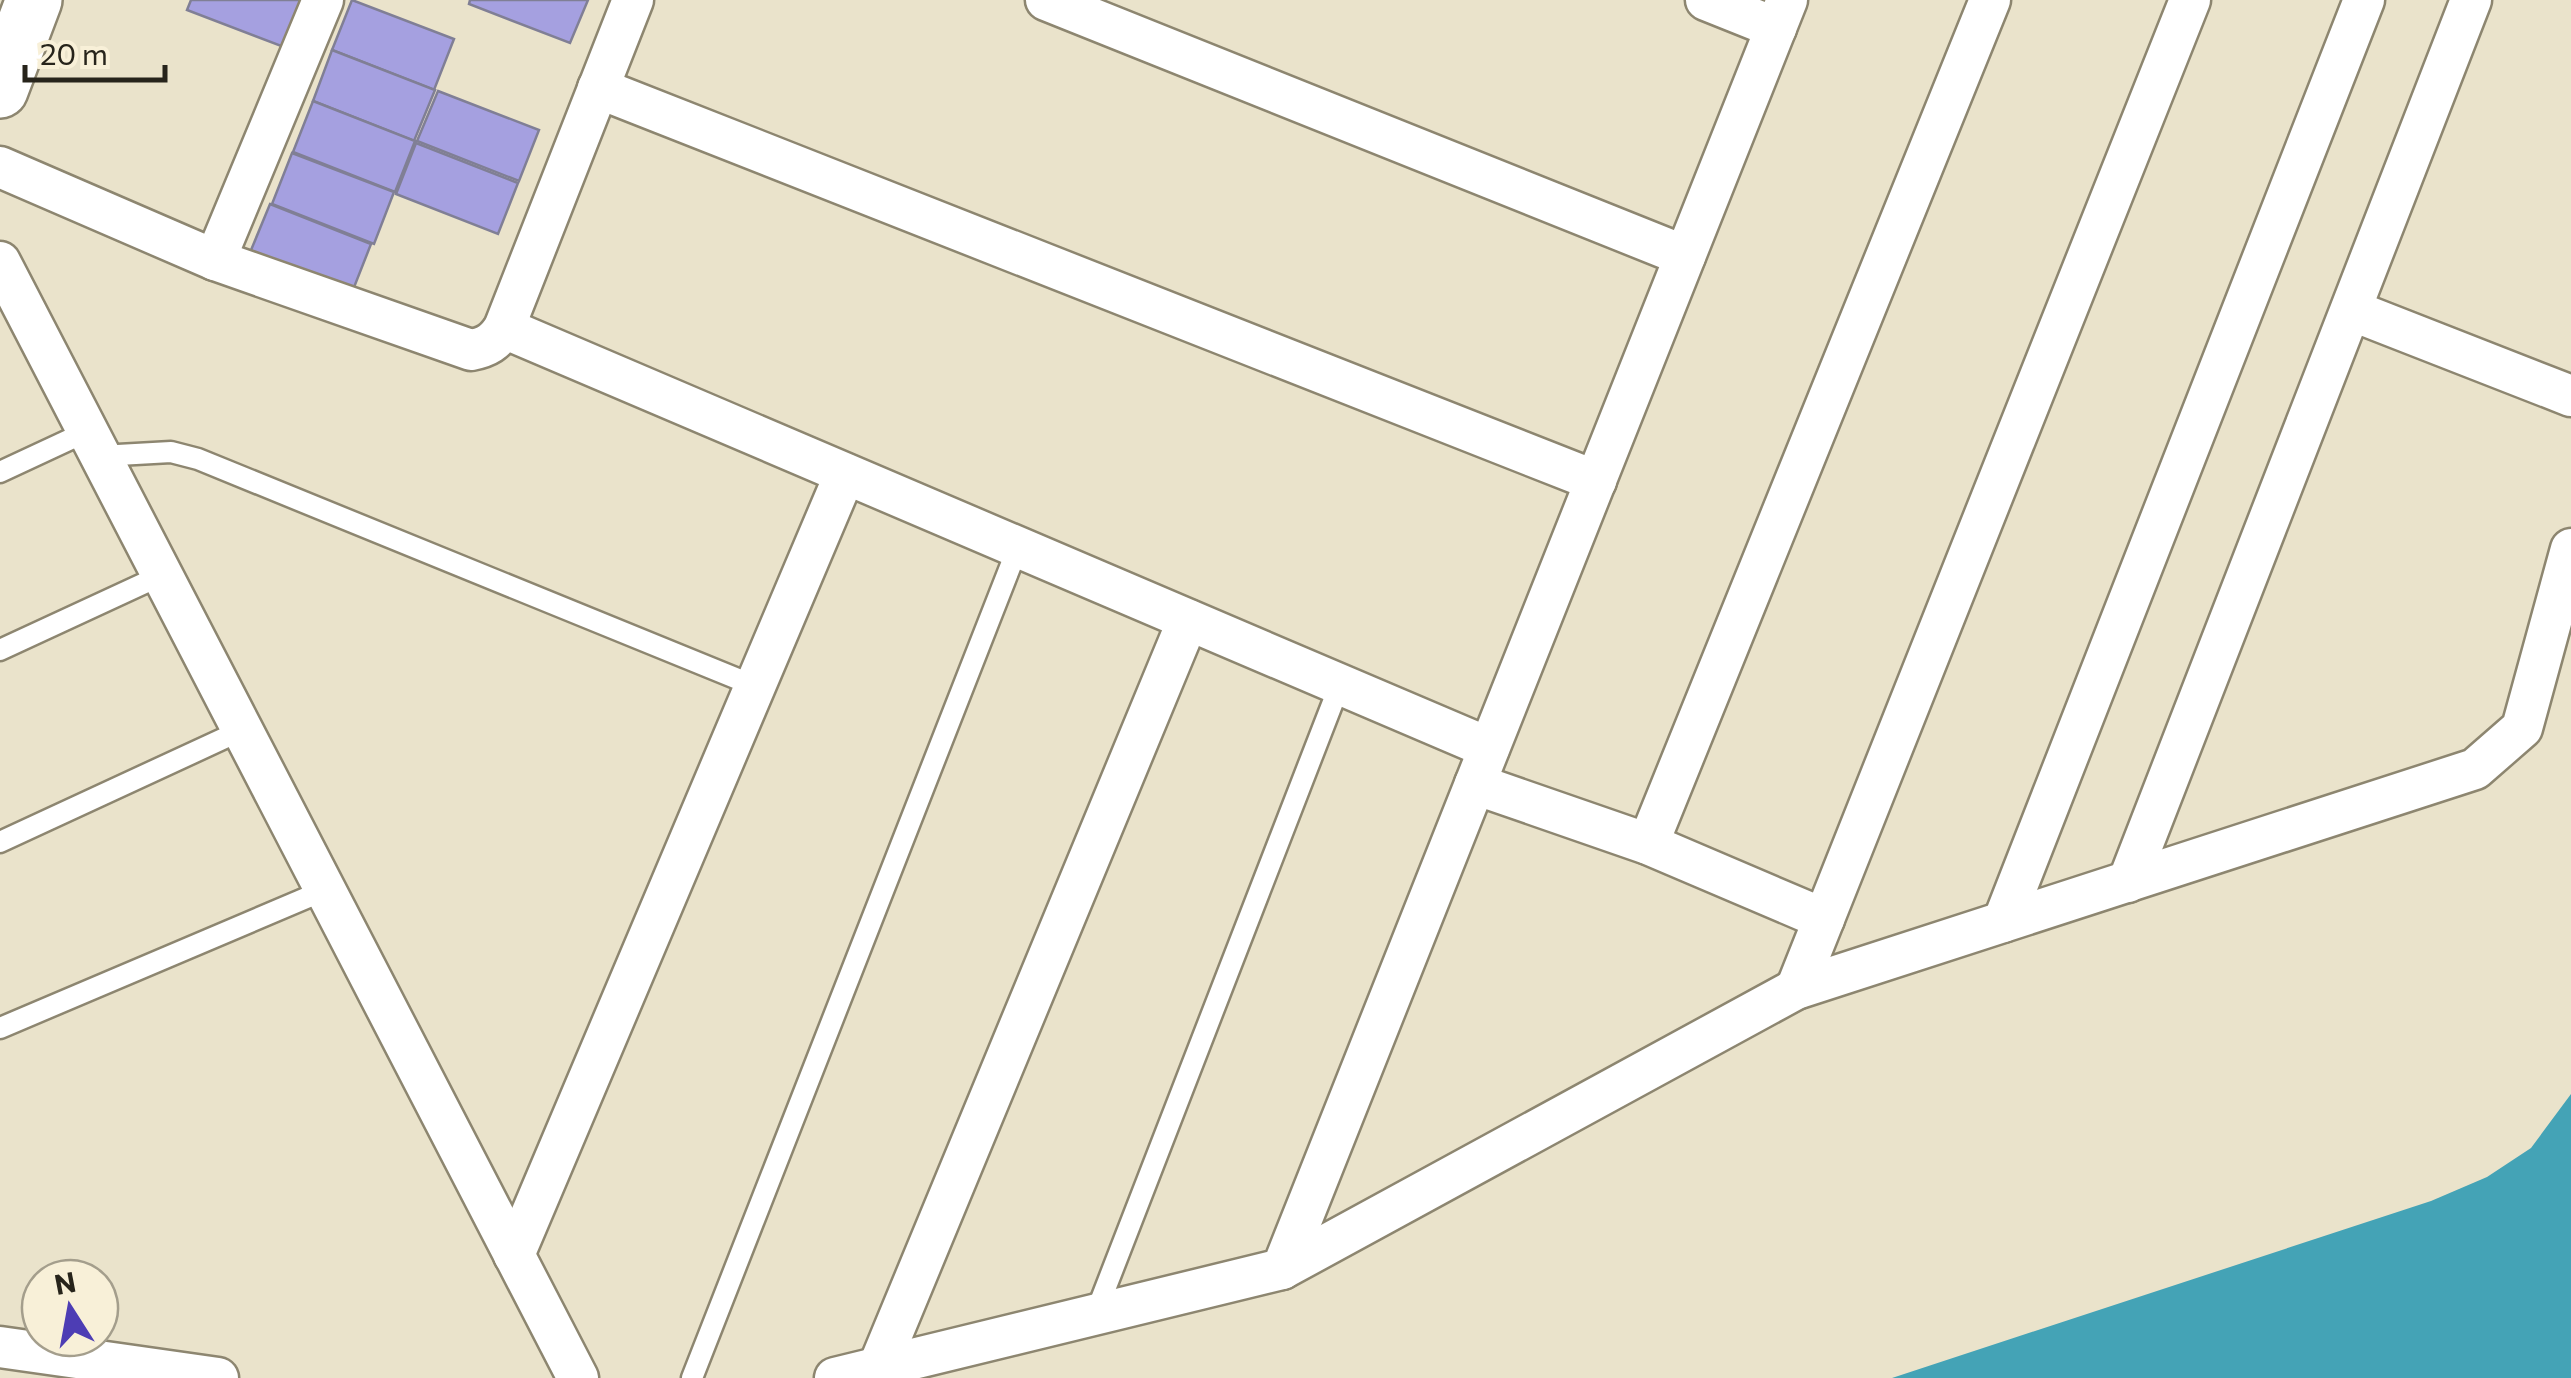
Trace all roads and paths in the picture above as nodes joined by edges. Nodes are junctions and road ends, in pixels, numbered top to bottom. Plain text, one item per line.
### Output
1 (34, 0) edge
2 (323, 0) edge
3 (633, 0) edge
4 (1046, 0) edge
5 (1706, 0) edge
6 (1990, 0) edge
7 (2190, 0) edge
8 (2364, 0) edge
9 (2471, 0) edge
10 (1781, 14) edge
11 (598, 88) junction
12 (0, 90) edge
13 (0, 167) edge
14 (1686, 256) junction
15 (215, 260) junction
16 (3, 276) edge
17 (2351, 310) junction
18 (504, 328) junction
19 (2571, 396) edge
20 (94, 444) junction
21 (0, 472) edge
22 (845, 474) junction
23 (1596, 480) junction
24 (1018, 547) junction
25 (2571, 549) edge
26 (162, 575) junction
27 (1188, 620) junction
28 (0, 650) edge
29 (1340, 684) junction
30 (756, 686) junction
31 (242, 730) junction
32 (1482, 766) junction
33 (0, 842) edge
34 (1648, 844) junction
35 (2128, 882) junction
36 (324, 890) junction
37 (1824, 919) junction
38 (2004, 922) junction
39 (1796, 989) junction
40 (0, 1028) edge
41 (514, 1255) junction
42 (1282, 1269) junction
43 (1095, 1315) junction
44 (0, 1347) edge
45 (878, 1368) junction
46 (218, 1378) edge
47 (578, 1378) edge
48 (692, 1378) edge
49 (834, 1378) edge

1 - 12 street
2 - 15 street
3 - 11 street
4 - 14 street
5 - 10 street
6 - 34 street
7 - 37 street
8 - 38 street
9 - 17 street
10 - 14 street
11 - 18 street
11 - 23 street
13 - 15 street
14 - 23 street
15 - 18 street
16 - 20 street
17 - 19 street
17 - 35 street
18 - 22 street
20 - 21 lane
20 - 26 street
20 - 30 lane
22 - 24 street
22 - 30 street
23 - 32 street
24 - 27 street
24 - 48 lane
25 - 35 street
26 - 28 lane
26 - 31 street
27 - 29 street
27 - 45 street
29 - 32 street
29 - 43 lane
30 - 41 street
31 - 33 lane
31 - 36 street
32 - 34 street
32 - 42 street
34 - 37 street
35 - 38 street
36 - 40 lane
36 - 41 street
37 - 39 street
38 - 39 street
39 - 42 street
41 - 47 street
42 - 43 street
43 - 45 street
44 - 46 street
45 - 49 street

